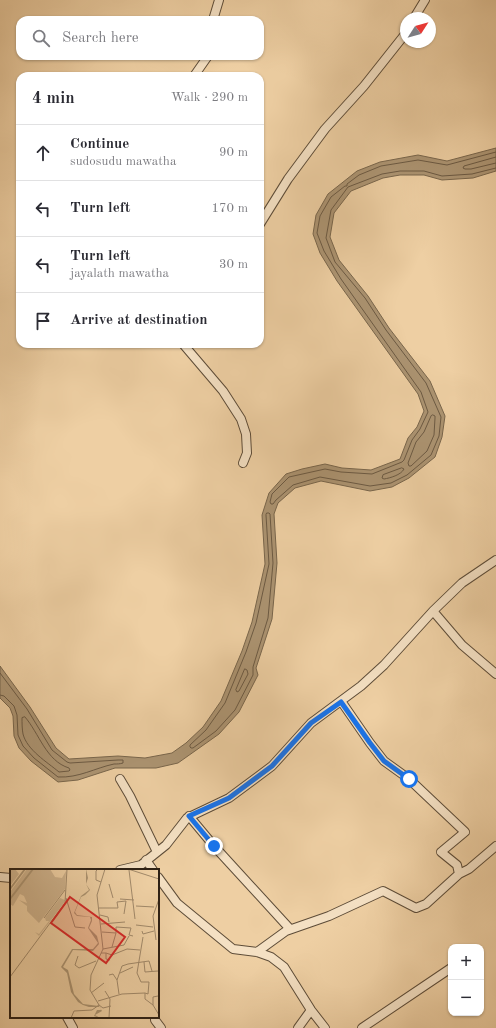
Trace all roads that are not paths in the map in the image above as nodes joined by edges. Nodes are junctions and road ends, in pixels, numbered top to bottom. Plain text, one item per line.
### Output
1 (219, 0) edge
2 (425, 0) edge
3 (418, 12) edge
4 (214, 16) edge
5 (400, 41) edge
6 (205, 60) edge
7 (197, 72) edge
8 (264, 218) edge
9 (187, 348) edge
10 (243, 463) dead end
11 (496, 560) edge
12 (433, 612) junction
13 (496, 674) edge
14 (341, 702) junction
15 (120, 779) dead end
16 (189, 816) junction
17 (496, 846) edge
18 (157, 852) junction
19 (146, 860) junction
20 (124, 869) edge
21 (152, 869) edge
22 (459, 874) junction
23 (0, 877) edge
24 (10, 878) edge
25 (159, 878) edge
26 (290, 929) junction
27 (257, 952) junction
28 (448, 970) edge
29 (311, 1010) junction
30 (68, 1018) edge
31 (155, 1018) edge
32 (73, 1028) edge
33 (160, 1028) edge
34 (298, 1028) edge
35 (325, 1028) edge
36 (362, 1028) edge

1 - 4 street
2 - 3 street
5 - 8 street
6 - 7 street
9 - 10 street
11 - 12 street
12 - 13 street
12 - 14 street
14 - 16 street
14 - 22 street
15 - 18 street
16 - 18 street
16 - 26 street
17 - 22 street
18 - 19 street
19 - 20 street
19 - 21 street
22 - 26 street
23 - 24 street
25 - 27 street
26 - 27 street
27 - 29 street
28 - 36 street
29 - 34 street
29 - 35 street
30 - 32 street
31 - 33 street

